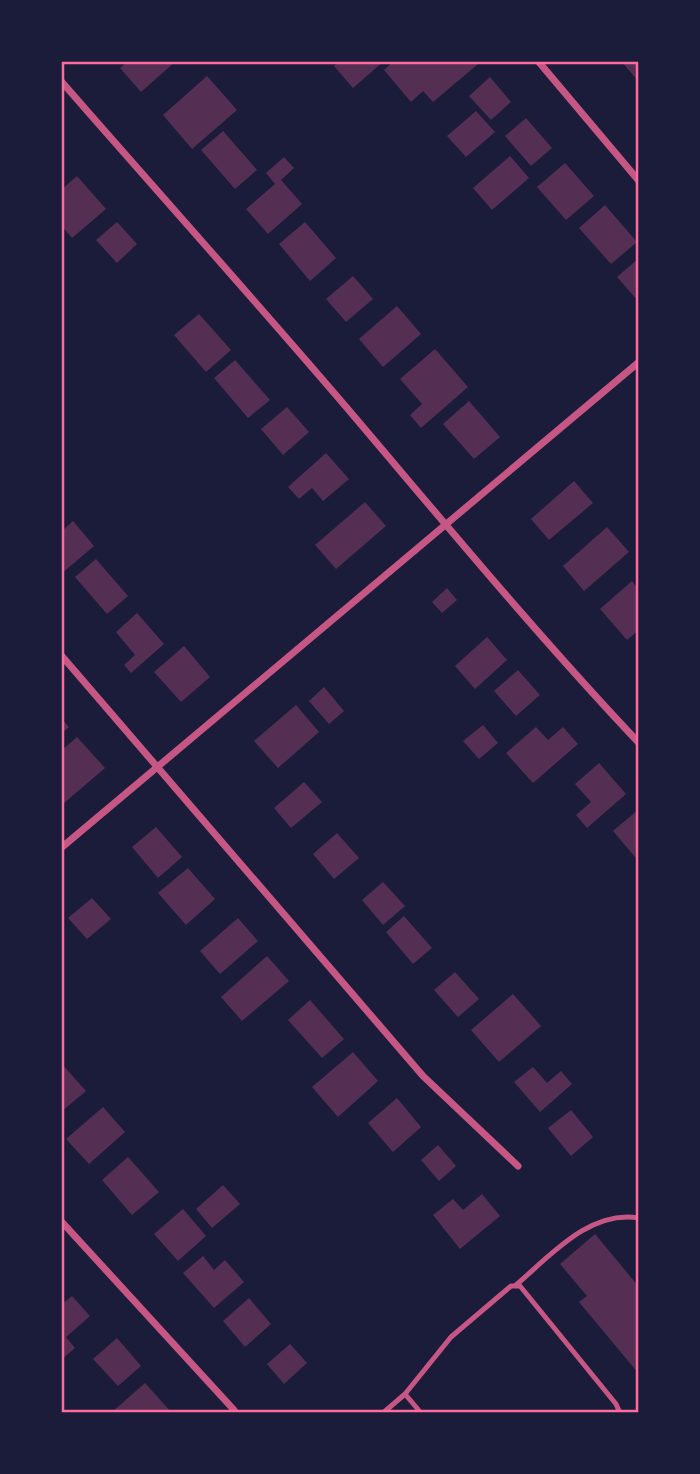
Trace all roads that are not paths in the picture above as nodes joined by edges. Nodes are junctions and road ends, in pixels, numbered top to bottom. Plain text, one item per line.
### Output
1 (538, 61) edge
2 (61, 81) edge
3 (639, 181) edge
4 (639, 362) edge
5 (444, 526) junction
6 (61, 655) edge
7 (639, 743) edge
8 (158, 765) junction
9 (61, 848) edge
10 (518, 1166) dead end
11 (639, 1218) edge
12 (61, 1221) edge
13 (516, 1285) junction
14 (405, 1394) junction
15 (234, 1410) dead end
16 (383, 1413) edge
17 (421, 1413) edge
18 (620, 1413) edge

1 - 3 street
2 - 5 street
4 - 5 street
5 - 7 street
5 - 8 street
6 - 8 street
8 - 9 street
8 - 10 street
11 - 13 lane
12 - 15 street
13 - 14 lane
13 - 18 lane
14 - 16 lane
14 - 17 lane

